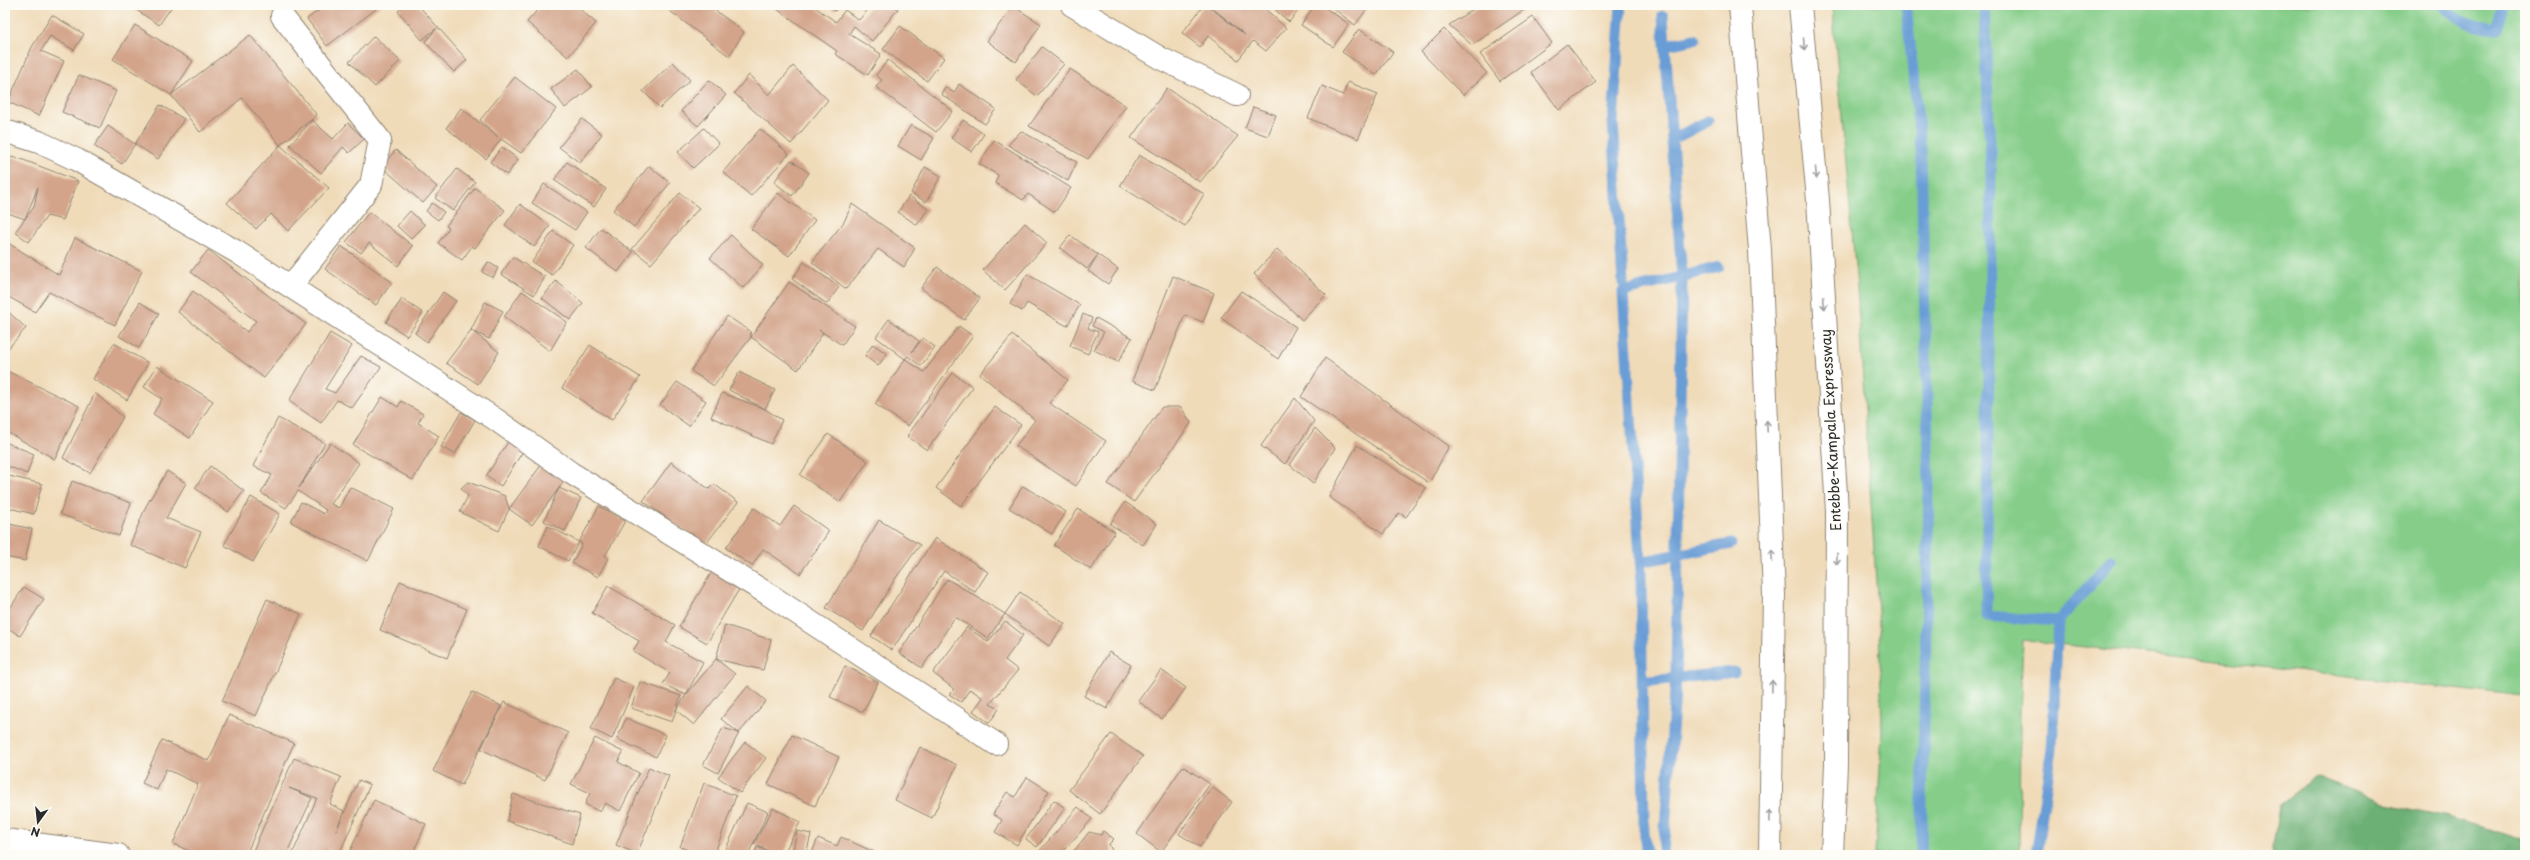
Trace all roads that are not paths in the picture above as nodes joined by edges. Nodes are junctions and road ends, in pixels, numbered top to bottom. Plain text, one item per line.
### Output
1 (1072, 5) edge
2 (1740, 5) edge
3 (1800, 5) edge
4 (282, 16) dead end
5 (1237, 95) dead end
6 (5, 131) edge
7 (291, 286) junction
8 (996, 744) dead end
9 (5, 840) edge
10 (118, 855) edge
11 (1770, 855) edge
12 (1832, 855) edge

1 - 5 main road
11 -> 2 main road
3 -> 12 main road, Entebbe–Kampala Expressway
4 - 7 main road
6 - 7 main road
7 - 8 main road
9 - 10 main road

